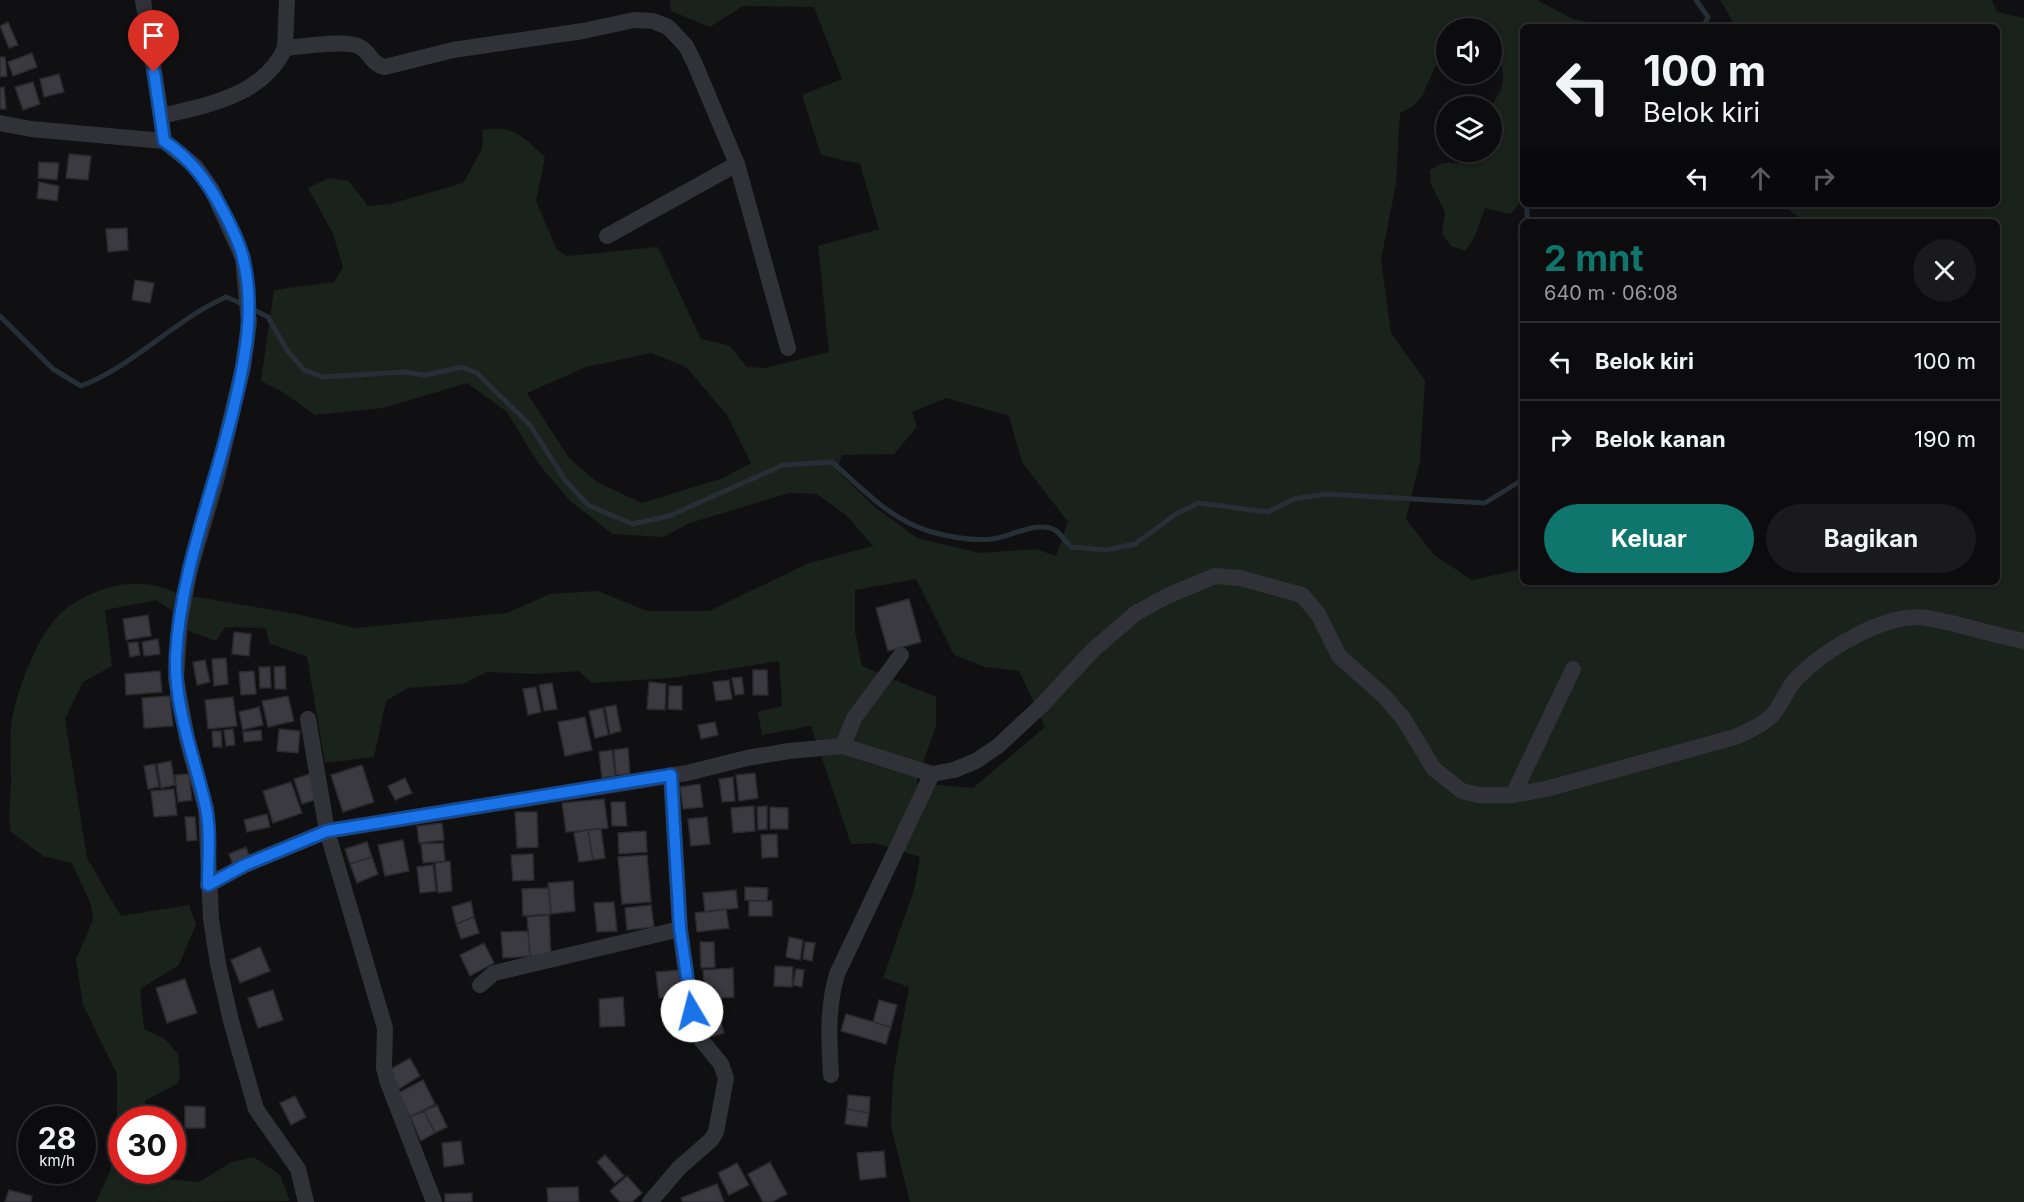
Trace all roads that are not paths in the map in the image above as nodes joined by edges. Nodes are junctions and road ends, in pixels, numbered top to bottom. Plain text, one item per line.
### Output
1 (143, 0) edge
2 (287, 0) edge
3 (285, 48) junction
4 (161, 116) junction
5 (0, 123) edge
6 (164, 141) junction
7 (737, 164) junction
8 (607, 236) dead end
9 (788, 348) dead end
10 (2024, 641) edge
11 (901, 655) dead end
12 (1573, 669) dead end
13 (308, 719) dead end
14 (843, 746) junction
15 (933, 774) junction
16 (671, 775) junction
17 (1513, 795) junction
18 (327, 831) junction
19 (208, 885) junction
20 (680, 929) junction
21 (480, 985) dead end
22 (831, 1075) dead end
23 (306, 1202) edge
24 (434, 1202) edge
25 (650, 1202) edge

1 - 4 street
2 - 3 street
3 - 4 street
3 - 7 street
4 - 6 street
5 - 6 street
6 - 19 street
7 - 8 street
7 - 9 street
10 - 17 street
11 - 14 street
12 - 17 street
13 - 18 street
14 - 15 street
14 - 16 street
15 - 17 street
15 - 22 street
16 - 18 street
16 - 20 street
18 - 19 street
18 - 24 street
19 - 23 street
20 - 21 street
20 - 25 street

